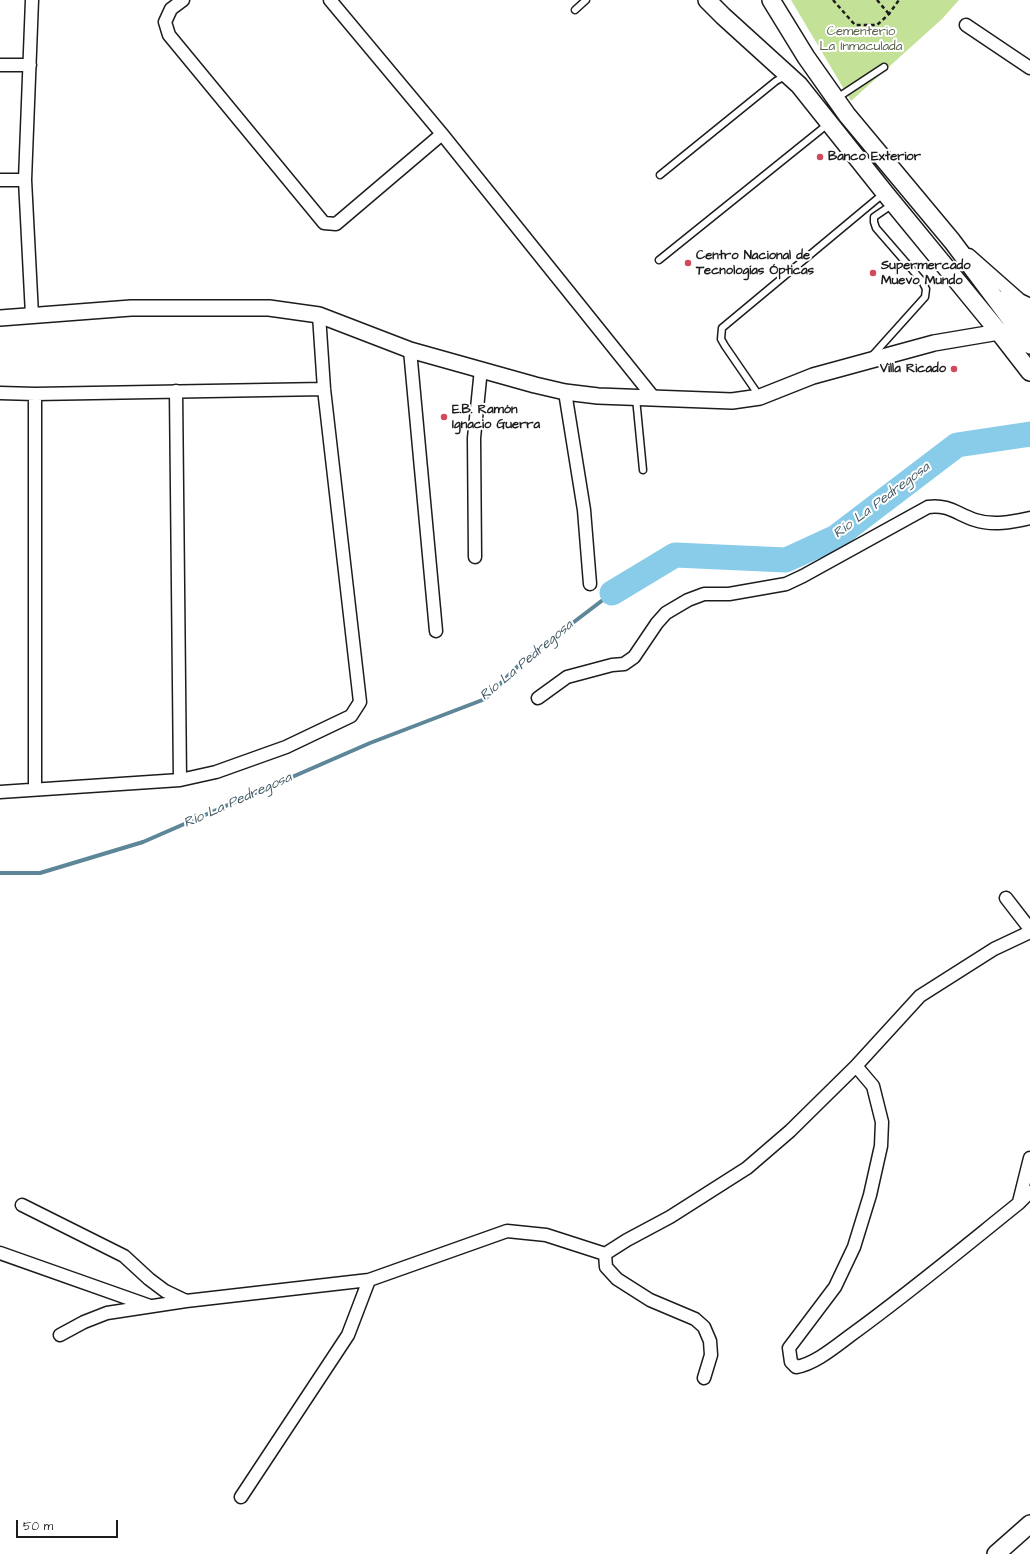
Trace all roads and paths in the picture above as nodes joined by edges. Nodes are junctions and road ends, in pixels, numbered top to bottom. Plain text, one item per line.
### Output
1 (32, 0) edge
2 (183, 0) edge
3 (330, 0) edge
4 (586, 0) edge
5 (707, 0) edge
6 (771, 0) edge
7 (833, 0) edge
8 (877, 0) edge
9 (899, 0) edge
10 (574, 10) dead end
11 (889, 14) junction
12 (966, 25) dead end
13 (0, 65) edge
14 (30, 65) junction
15 (884, 67) dead end
16 (1030, 68) edge
17 (788, 74) junction
18 (836, 99) junction
19 (829, 123) junction
20 (442, 134) junction
21 (660, 175) dead end
22 (0, 180) edge
23 (25, 180) junction
24 (889, 198) junction
25 (952, 241) junction
26 (659, 260) dead end
27 (1030, 305) edge
28 (32, 315) junction
29 (320, 315) junction
30 (0, 318) edge
31 (1026, 326) edge
32 (999, 332) junction
33 (1030, 345) edge
34 (410, 350) junction
35 (868, 360) junction
36 (481, 369) junction
37 (1030, 372) edge
38 (324, 389) junction
39 (176, 391) junction
40 (565, 392) junction
41 (0, 393) edge
42 (35, 394) junction
43 (760, 397) junction
44 (636, 398) junction
45 (654, 398) junction
46 (643, 470) dead end
47 (1030, 518) edge
48 (475, 557) dead end
49 (590, 584) dead end
50 (436, 631) dead end
51 (538, 698) dead end
52 (180, 780) junction
53 (35, 789) junction
54 (0, 792) edge
55 (1006, 898) dead end
56 (1030, 931) edge
57 (856, 1066) junction
58 (1030, 1158) edge
59 (1030, 1192) edge
60 (1019, 1203) junction
61 (22, 1205) dead end
62 (0, 1253) edge
63 (605, 1254) junction
64 (369, 1280) junction
65 (186, 1301) junction
66 (151, 1306) junction
67 (60, 1335) dead end
68 (704, 1378) dead end
69 (241, 1497) dead end
70 (1030, 1524) edge
71 (996, 1554) edge

1 - 14 street
2 - 20 street
3 - 20 street
4 - 10 lane
5 - 17 main road
6 - 18 main road
7 - 11 path
8 - 11 path
9 - 11 path
12 - 16 street
13 - 14 street
14 - 23 street
15 - 18 lane
17 - 19 main road
17 - 21 lane
18 - 25 main road
19 - 24 main road
19 - 26 lane
20 - 45 street
22 - 23 street
23 - 28 street
24 - 32 main road
24 - 35 lane
24 - 43 lane
25 - 27 street
25 - 31 main road
28 - 29 street
28 - 30 street
29 - 34 street
29 - 38 street
31 - 32 street
31 - 33 main road
32 - 35 street
32 - 37 main road
34 - 36 street
34 - 50 street
35 - 43 street
36 - 40 street
36 - 48 street
38 - 39 street
38 - 52 street
39 - 42 street
39 - 52 street
40 - 44 street
40 - 49 street
41 - 42 street
42 - 53 street
43 - 45 street
44 - 45 street
44 - 46 lane
47 - 51 street
52 - 53 street
53 - 54 street
55 - 56 street
56 - 57 street
57 - 60 street
57 - 63 street
58 - 60 street
59 - 60 street
61 - 65 street
62 - 66 street
63 - 64 street
63 - 68 street
64 - 65 street
64 - 69 street
65 - 66 street
66 - 67 street
70 - 71 main road

